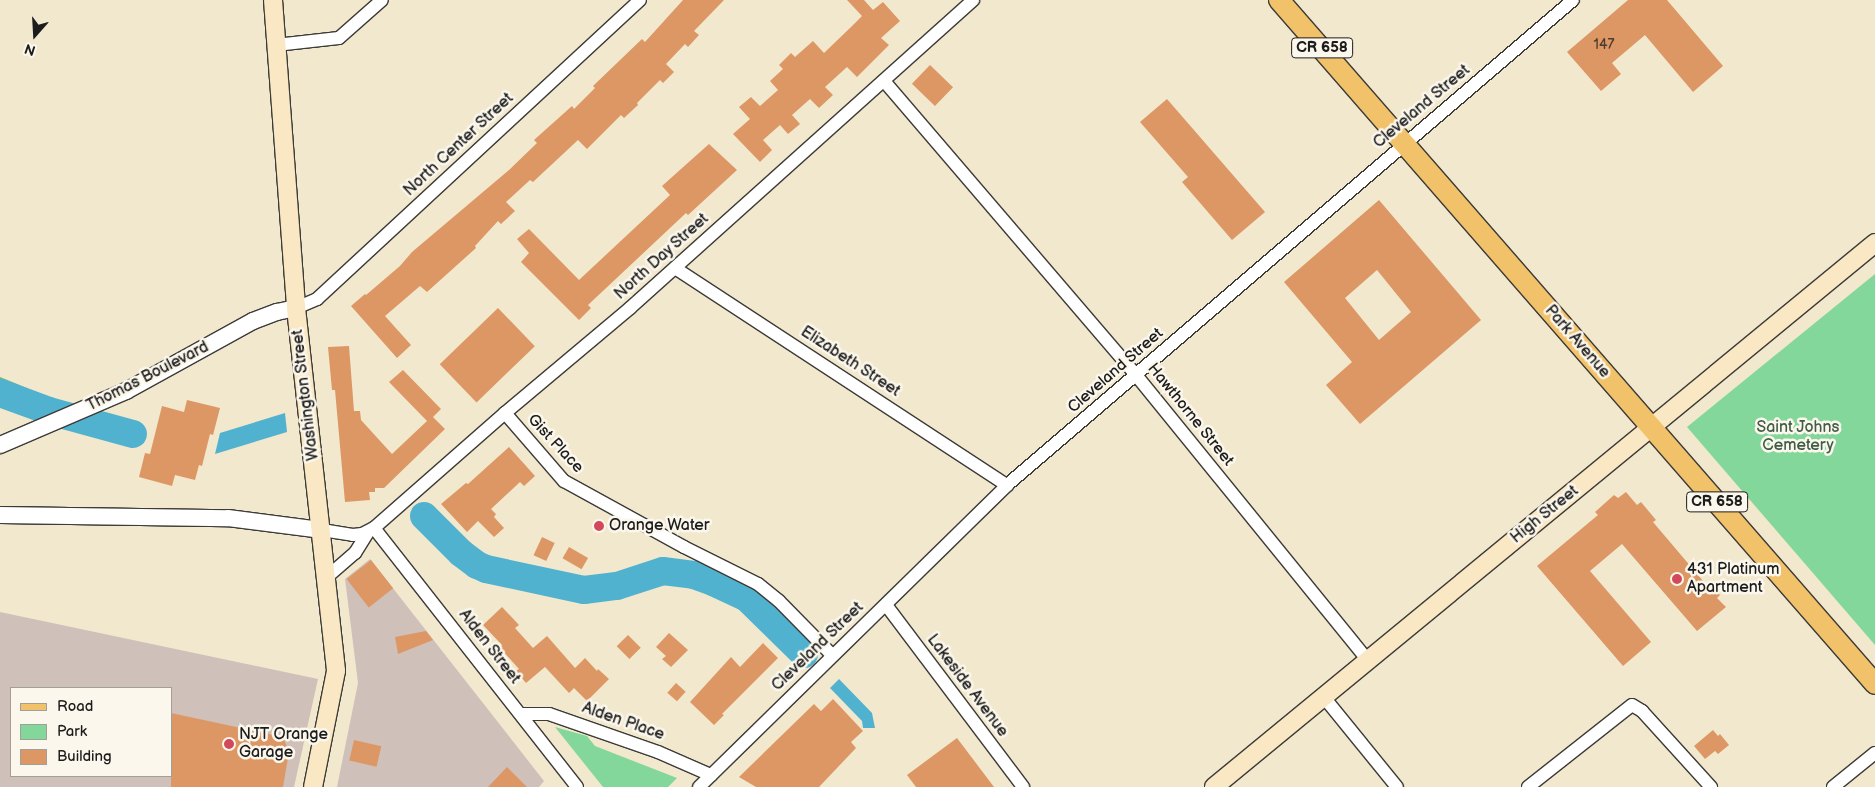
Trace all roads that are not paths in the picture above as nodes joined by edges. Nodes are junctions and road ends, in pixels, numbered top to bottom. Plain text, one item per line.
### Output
1 (273, 0) edge
2 (382, 0) edge
3 (640, 0) edge
4 (973, 0) edge
5 (1280, 0) edge
6 (1572, 0) edge
7 (276, 45) junction
8 (884, 81) junction
9 (1405, 143) junction
10 (1875, 243) edge
11 (675, 268) junction
12 (296, 308) junction
13 (1136, 375) junction
14 (505, 413) junction
15 (1651, 427) junction
16 (0, 446) edge
17 (1007, 485) junction
18 (0, 515) edge
19 (322, 530) junction
20 (371, 530) junction
21 (327, 578) junction
22 (886, 605) junction
23 (832, 655) junction
24 (1368, 660) junction
25 (1875, 684) edge
26 (1323, 696) junction
27 (521, 714) junction
28 (1875, 753) edge
29 (711, 775) junction
30 (313, 787) edge
31 (576, 787) edge
32 (698, 787) edge
33 (1023, 787) edge
34 (1214, 787) edge
35 (1397, 787) edge
36 (1528, 787) edge
37 (1711, 787) edge
38 (1833, 787) edge

1 - 7 main road, Washington Street
2 - 7 street
3 - 12 street, North Center Street
4 - 8 street, North Day Street
5 - 9 main road, Park Avenue / CR 658
6 - 9 street, Cleveland Street
7 - 12 main road, Washington Street
8 - 11 street, North Day Street
8 - 13 street, Hawthorne Street
9 - 13 street, Cleveland Street
9 - 15 main road, Park Avenue / CR 658
10 - 15 main road, High Street
11 - 14 street, North Day Street
11 - 17 street, Elizabeth Street
12 - 16 street, Thomas Boulevard
12 - 19 main road, Washington Street
13 - 17 street, Cleveland Street
13 - 24 street, Hawthorne Street
14 - 20 street, North Day Street
14 - 23 street, Gist Place
15 - 24 main road, High Street
15 - 25 main road, Park Avenue / CR 658
17 - 22 street, Cleveland Street
18 - 19 street
19 - 20 street
19 - 21 main road, Washington Street
20 - 21 street, North Day Street
20 - 27 street, Alden Street
21 - 30 main road, Washington Street
22 - 23 street, Cleveland Street
22 - 33 street, Lakeside Avenue
23 - 29 street, Cleveland Street
24 - 26 main road, High Street
26 - 34 main road, High Street
26 - 35 street
27 - 29 street, Alden Place
27 - 31 street, Alden Street
28 - 38 street
29 - 32 street, Cleveland Street
36 - 37 street

